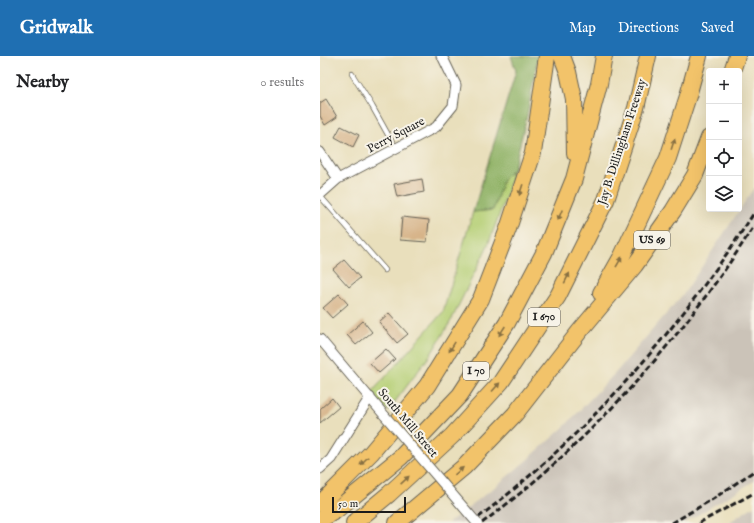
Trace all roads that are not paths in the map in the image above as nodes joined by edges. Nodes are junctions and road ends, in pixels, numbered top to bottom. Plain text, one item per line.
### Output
1 (441, 56) edge
2 (547, 56) edge
3 (562, 56) edge
4 (604, 56) edge
5 (648, 56) edge
6 (699, 56) edge
7 (737, 56) edge
8 (733, 68) edge
9 (352, 74) dead end
10 (708, 140) edge
11 (396, 149) junction
12 (320, 152) edge
13 (338, 179) junction
14 (574, 179) junction
15 (320, 195) edge
16 (386, 270) dead end
17 (579, 332) junction
18 (320, 339) edge
19 (370, 397) junction
20 (320, 469) edge
21 (320, 504) edge
22 (320, 520) edge
23 (354, 523) edge
24 (397, 523) edge
25 (478, 523) edge

1 - 11 street, Perry Square
2 -> 21 highway
3 - 14 highway
4 - 14 highway, I 70
23 -> 5 highway, Jay B. Dillingham Freeway / I 670
17 -> 6 highway
7 - 8 highway
9 - 11 lane
10 - 17 highway, US 69
11 - 13 street, Perry Square
12 - 13 street
13 - 15 street, Perry Square
14 -> 22 highway, I 70
15 - 16 lane
24 -> 17 highway
18 - 19 street, South Mill Street
19 - 20 street
19 - 25 street, South Mill Street, bridge

